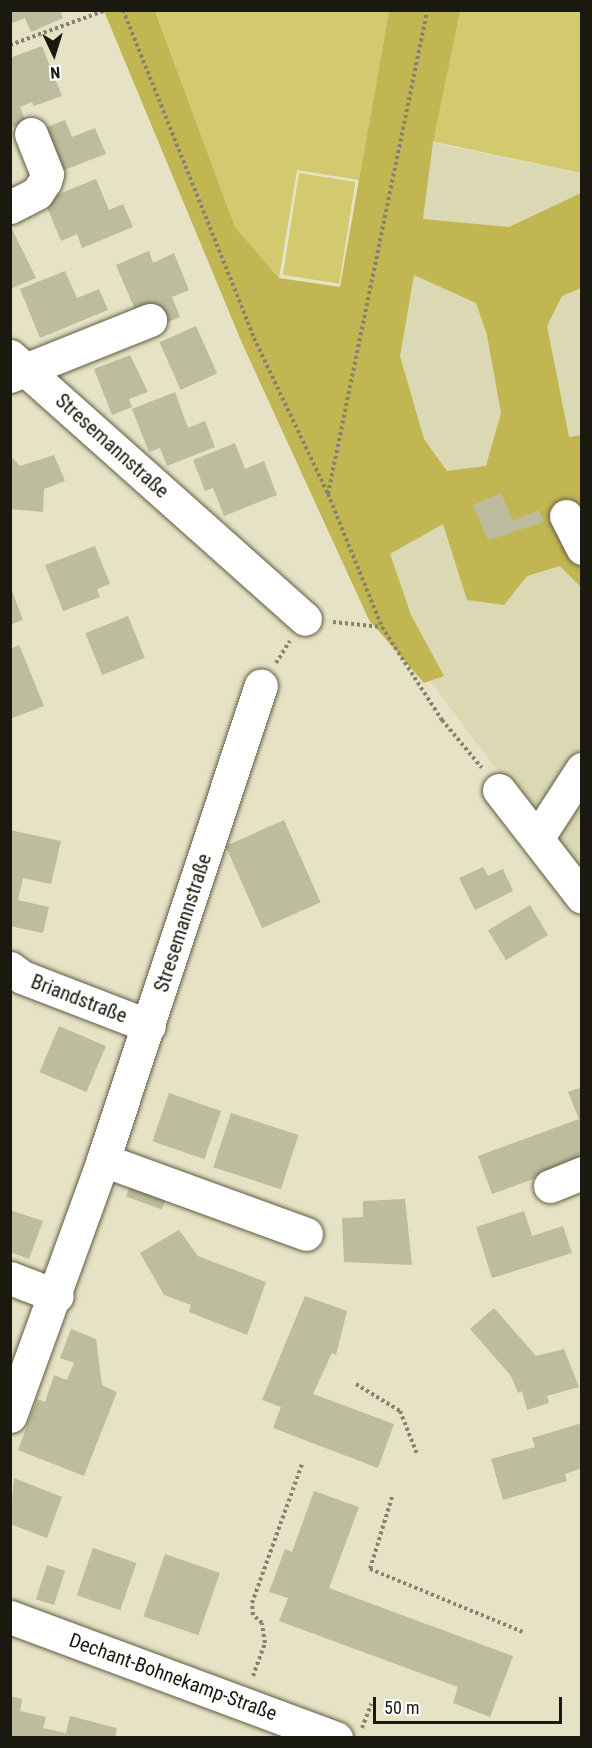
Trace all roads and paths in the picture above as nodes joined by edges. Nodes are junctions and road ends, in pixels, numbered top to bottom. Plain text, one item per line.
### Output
1 (106, 10) edge
2 (123, 10) edge
3 (427, 10) edge
4 (10, 45) edge
5 (32, 134) dead end
6 (10, 207) edge
7 (150, 320) dead end
8 (16, 367) edge
9 (328, 494) junction
10 (566, 516) dead end
11 (582, 548) edge
12 (305, 619) junction
13 (382, 627) junction
14 (261, 686) joint
15 (582, 769) edge
16 (499, 789) joint
17 (538, 837) junction
18 (582, 897) edge
19 (10, 968) edge
20 (149, 1026) junction
21 (103, 1160) junction
22 (582, 1173) edge
23 (550, 1186) dead end
24 (306, 1234) dead end
25 (10, 1278) edge
26 (57, 1296) junction
27 (356, 1384) dead end
28 (10, 1416) edge
29 (417, 1454) dead end
30 (302, 1464) dead end
31 (392, 1497) dead end
32 (10, 1617) edge
33 (523, 1632) dead end
34 (254, 1675) dead end
35 (371, 1704) dead end
36 (336, 1737) edge
37 (358, 1737) edge

1 - 4 path
2 - 9 path
3 - 9 path
5 - 6 street
7 - 8 street, Stresemannstraße
8 - 12 street, Stresemannstraße
9 - 13 path
10 - 11 street
12 - 13 path
12 - 14 path
13 - 16 path
14 - 20 street, Stresemannstraße
15 - 17 street
16 - 17 street
17 - 18 street
19 - 20 street, Briandstraße
20 - 21 street, Stresemannstraße
21 - 24 street
21 - 26 street, Stresemannstraße
22 - 23 street
25 - 26 street
26 - 28 street, Stresemannstraße
27 - 29 path
30 - 34 path
31 - 33 path
32 - 36 street, Dechant-Bohnekamp-Straße
35 - 37 path

